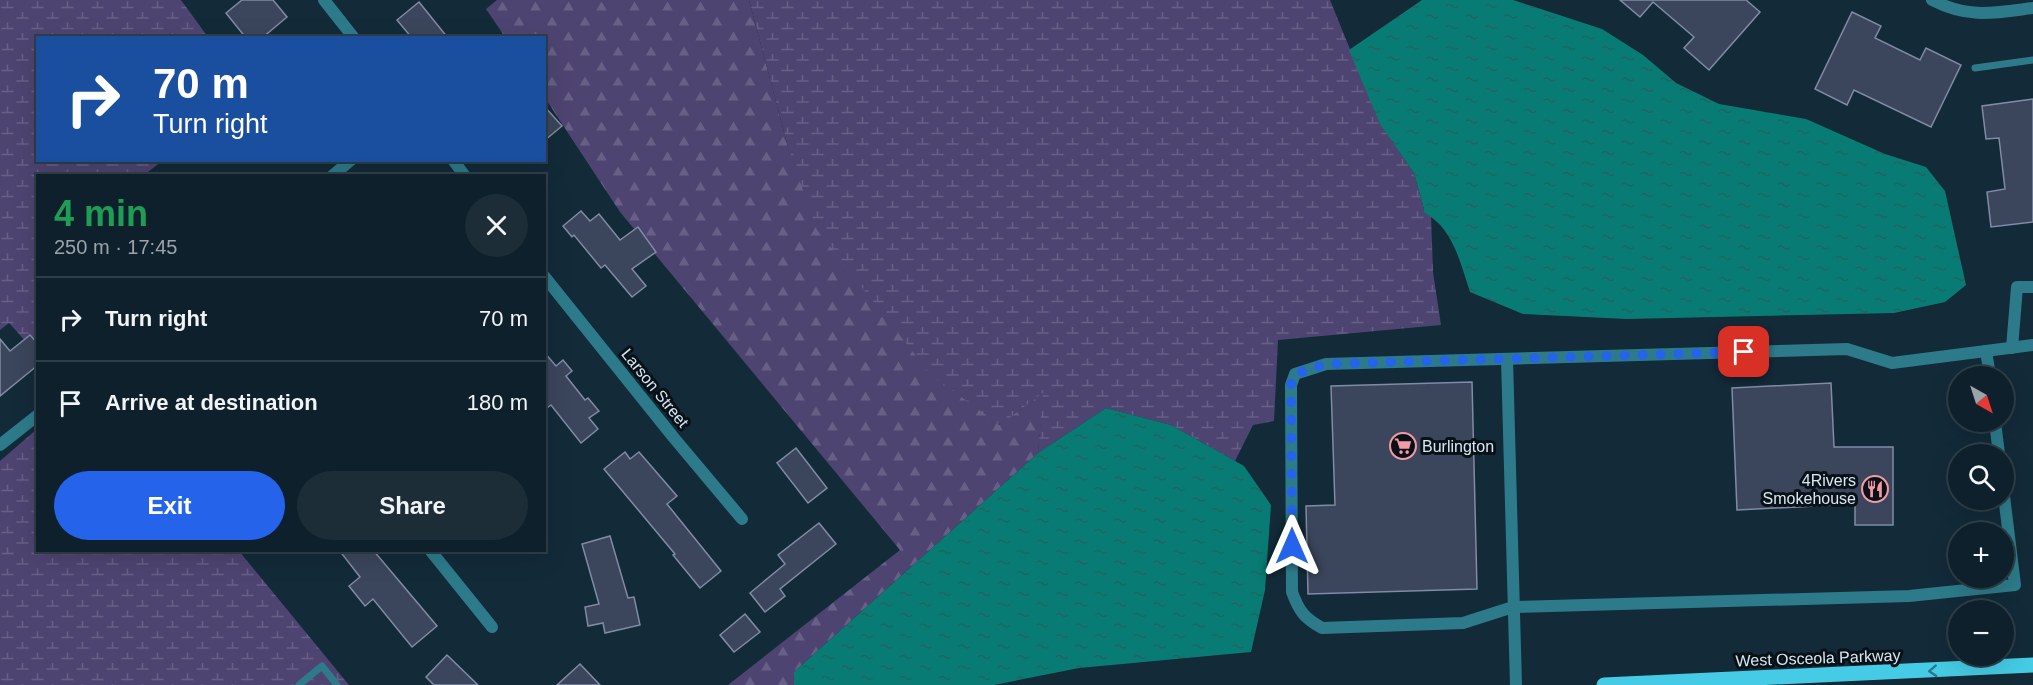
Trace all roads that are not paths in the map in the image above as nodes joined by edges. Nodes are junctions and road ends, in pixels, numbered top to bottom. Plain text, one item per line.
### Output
1 (324, 0) edge
2 (1932, 0) edge
3 (2033, 8) edge
4 (352, 36) edge
5 (2033, 60) edge
6 (1975, 68) dead end
7 (349, 162) edge
8 (334, 174) edge
9 (546, 278) edge
10 (2033, 287) edge
11 (2033, 345) edge
12 (2012, 348) junction
13 (1986, 351) junction
14 (1507, 359) junction
15 (1988, 366) edge
16 (36, 417) edge
17 (0, 445) edge
18 (2006, 510) edge
19 (742, 519) dead end
20 (432, 552) edge
21 (1513, 607) junction
22 (492, 627) dead end
23 (2033, 665) edge
24 (299, 685) edge
25 (337, 685) edge
26 (1516, 685) edge
27 (1604, 685) edge

1 - 4 street
2 - 3 street
5 - 6 lane
7 - 8 street
9 - 19 street, Larson Street
10 - 12 street
11 - 12 street
12 - 13 street
13 - 14 street
13 - 15 street
14 - 21 street
14 - 21 street
16 - 17 street
18 - 21 street
20 - 22 street
21 - 26 street
23 -> 27 main road, West Osceola Parkway
24 - 25 lane

